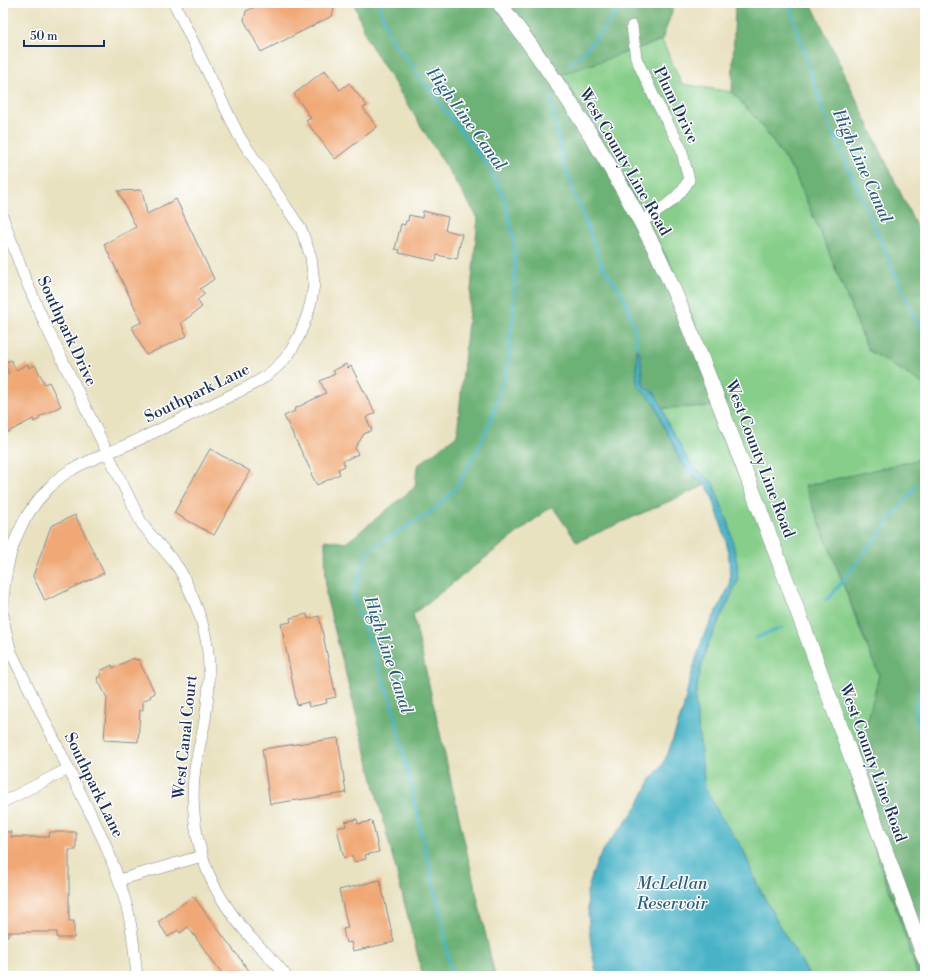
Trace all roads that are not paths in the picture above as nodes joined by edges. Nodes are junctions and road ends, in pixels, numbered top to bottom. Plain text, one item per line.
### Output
1 (174, 3) edge
2 (499, 3) edge
3 (632, 26) dead end
4 (3, 218) edge
5 (641, 222) junction
6 (108, 454) junction
7 (3, 600) edge
8 (3, 615) edge
9 (68, 769) junction
10 (3, 802) edge
11 (202, 856) junction
12 (118, 880) junction
13 (925, 959) edge
14 (137, 976) edge
15 (286, 976) edge

1 - 6 street, Southpark Lane
2 - 5 main road, West County Line Road
3 - 5 street, Plum Drive
4 - 6 street, Southpark Drive
5 - 13 main road, West County Line Road
6 - 7 street, Southpark Lane
6 - 11 street, West Canal Court
8 - 9 street, Southpark Lane
9 - 10 street
9 - 12 street, Southpark Lane
11 - 12 street
11 - 15 street, West Canal Court
12 - 14 street, Southpark Lane

